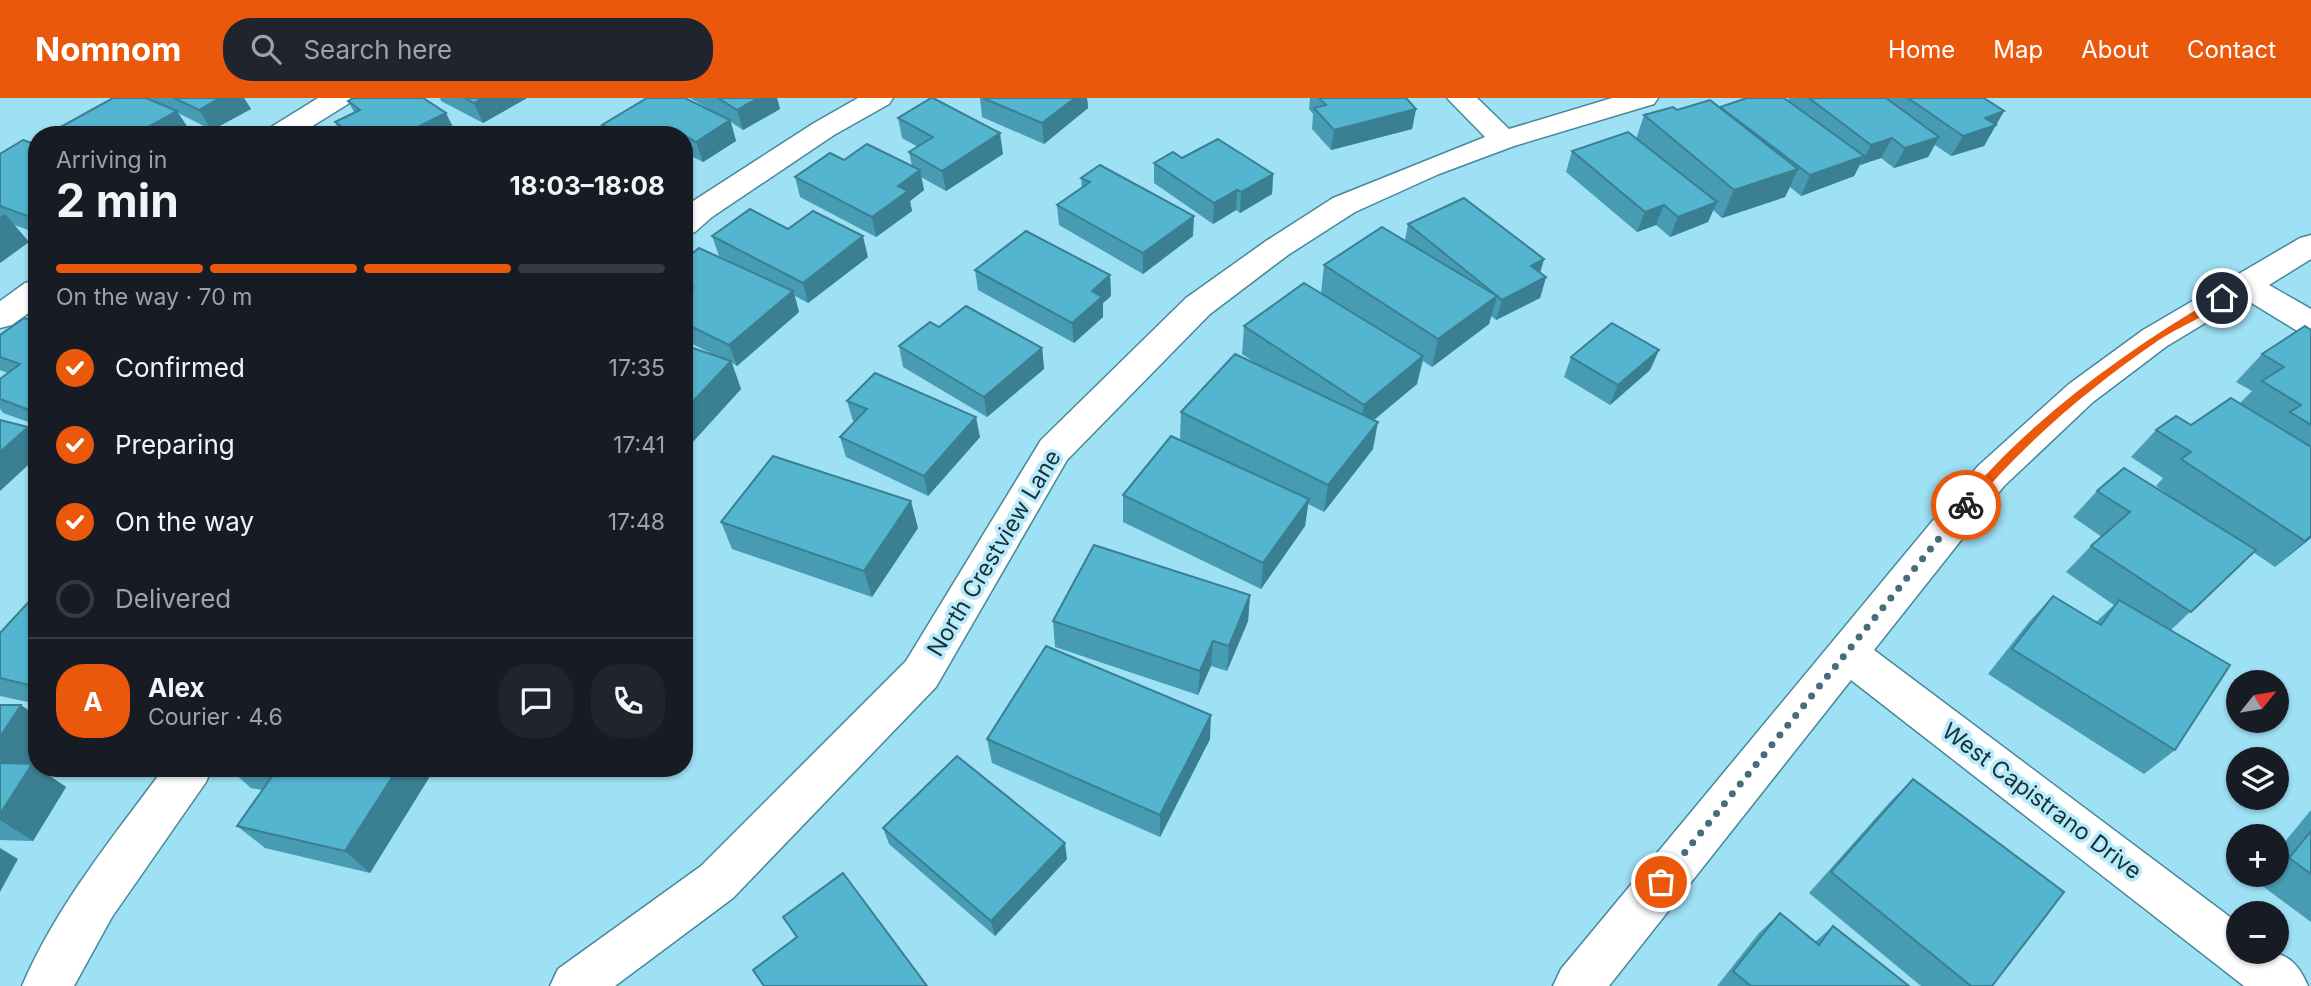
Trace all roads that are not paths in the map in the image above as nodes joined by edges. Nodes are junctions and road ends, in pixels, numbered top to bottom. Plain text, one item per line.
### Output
1 (338, 98) edge
2 (879, 98) edge
3 (1461, 98) edge
4 (1644, 98) edge
5 (293, 126) edge
6 (1504, 140) junction
7 (693, 218) edge
8 (2311, 245) edge
9 (2245, 285) junction
10 (28, 297) edge
11 (0, 317) edge
12 (2311, 324) edge
13 (1846, 652) junction
14 (184, 777) edge
15 (2226, 943) edge
16 (2254, 964) edge
17 (47, 986) edge
18 (575, 986) edge
19 (1578, 986) edge
20 (2283, 986) edge

1 - 5 street
2 - 7 street
3 - 6 street
4 - 6 street, North Crestview Lane
6 - 18 street, North Crestview Lane
8 - 9 street
9 - 12 street
9 - 13 street
10 - 11 street
13 - 15 street, West Capistrano Drive
13 - 19 street
14 - 17 street
16 - 20 street, West Capistrano Drive

